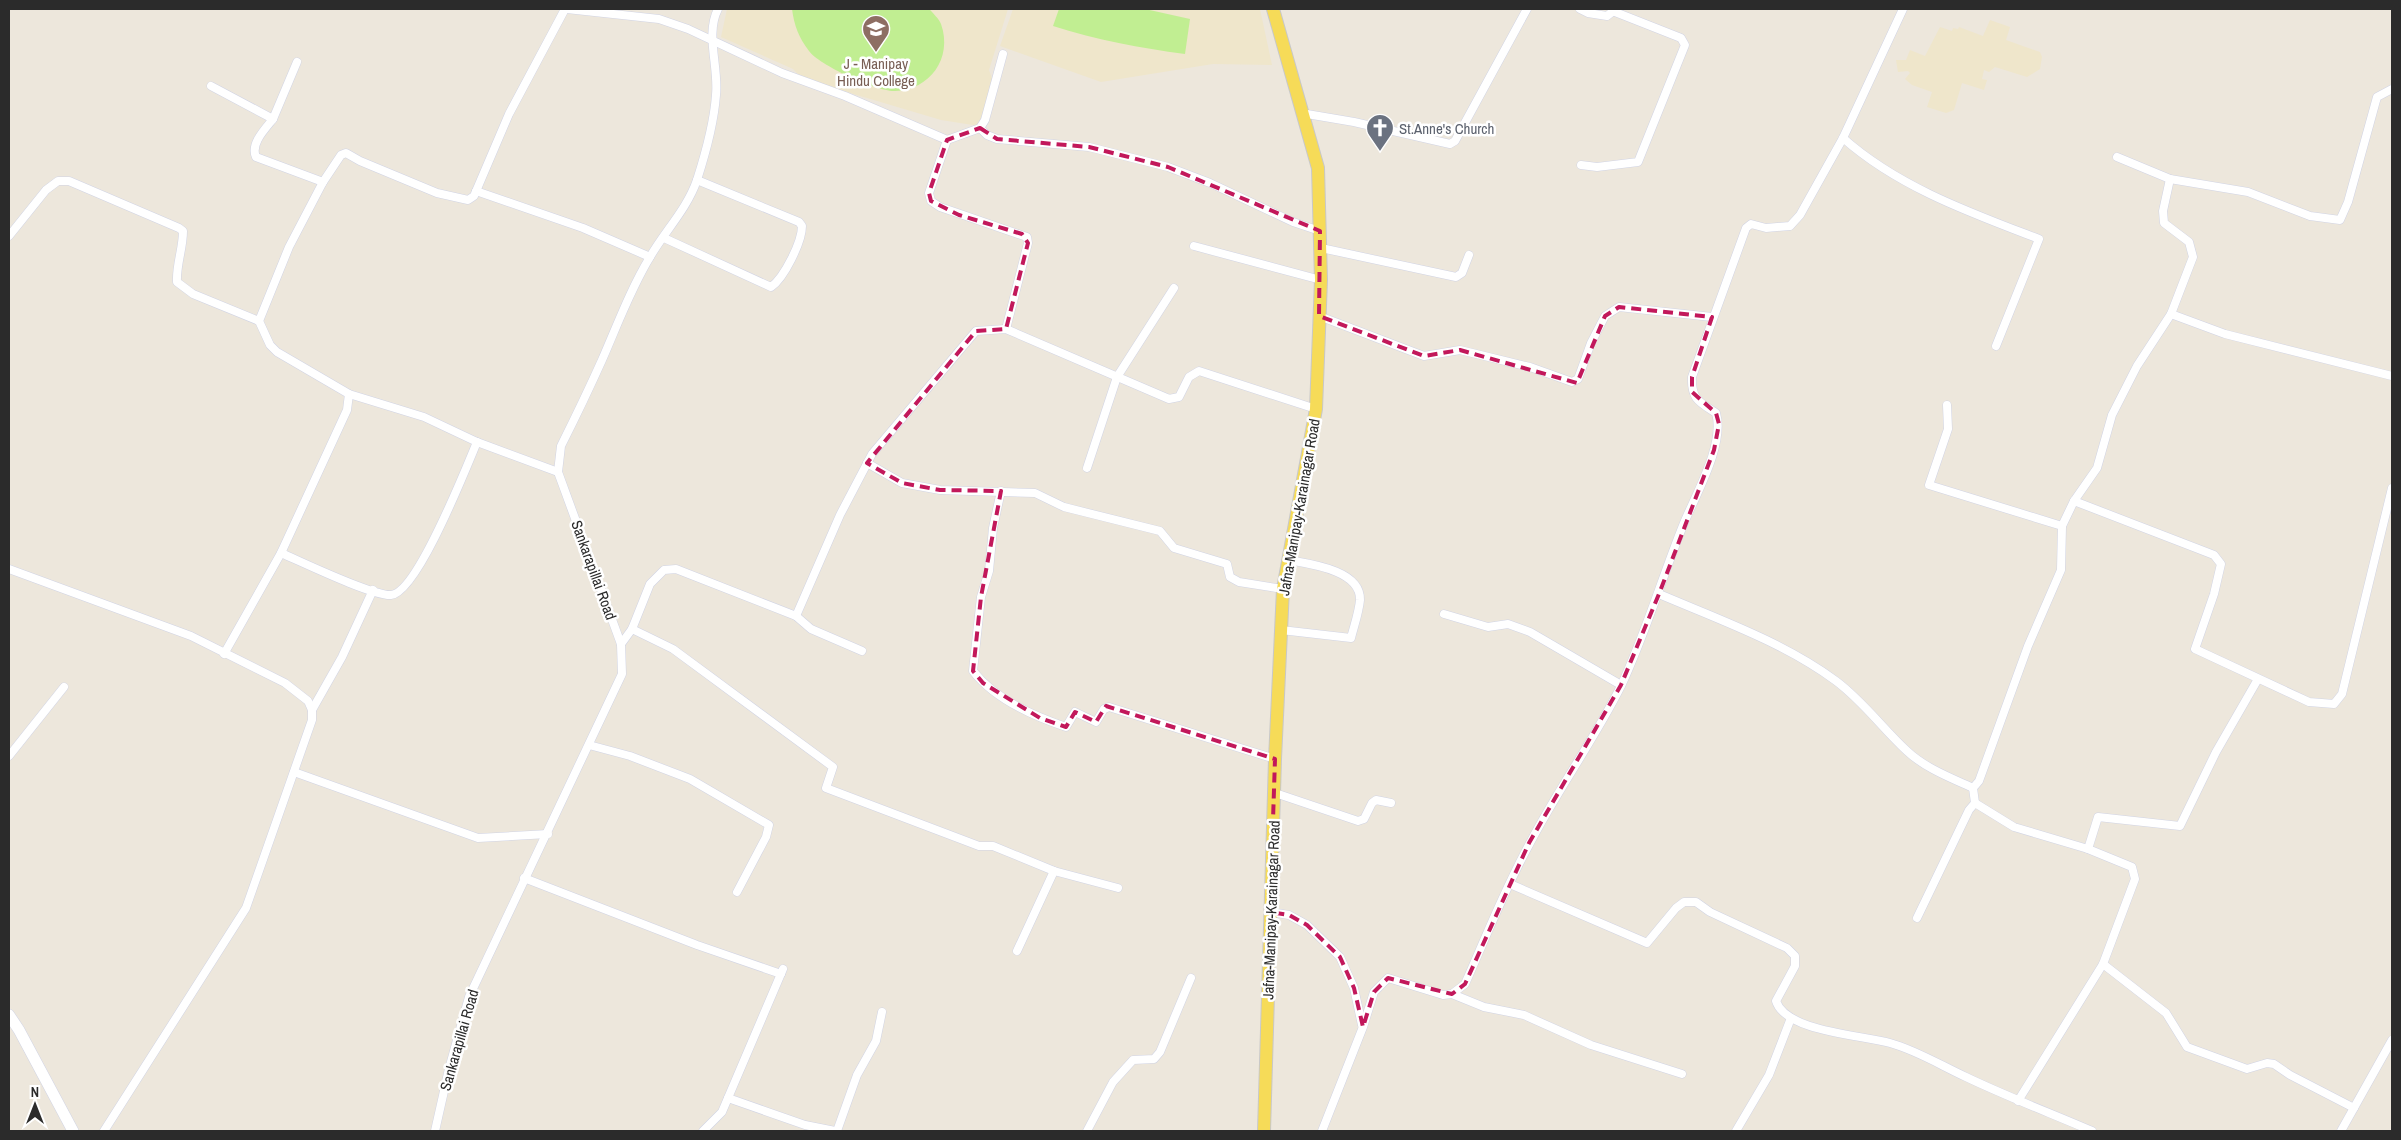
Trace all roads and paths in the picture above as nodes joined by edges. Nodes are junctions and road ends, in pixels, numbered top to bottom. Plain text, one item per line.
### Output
1 (566, 9) edge
2 (718, 9) edge
3 (1273, 9) edge
4 (1527, 9) edge
5 (1580, 9) edge
6 (1903, 9) edge
7 (1616, 11) edge
8 (712, 41) junction
9 (1003, 54) dead end
10 (298, 62) dead end
11 (211, 86) dead end
12 (2392, 89) edge
13 (1301, 113) junction
14 (273, 119) junction
15 (980, 128) junction
16 (1843, 138) junction
17 (947, 140) junction
18 (2118, 157) dead end
19 (1581, 165) dead end
20 (2170, 179) junction
21 (697, 180) junction
22 (323, 182) junction
23 (476, 191) junction
24 (1320, 231) junction
25 (9, 236) edge
26 (664, 238) junction
27 (1194, 246) dead end
28 (1321, 248) junction
29 (1468, 254) dead end
30 (650, 257) junction
31 (1321, 280) junction
32 (1174, 288) dead end
33 (2171, 314) junction
34 (1320, 316) junction
35 (1712, 317) junction
36 (259, 321) junction
37 (1006, 329) junction
38 (1996, 346) dead end
39 (2392, 376) edge
40 (1117, 377) junction
41 (349, 394) junction
42 (1947, 405) dead end
43 (1316, 409) junction
44 (477, 442) junction
45 (867, 463) junction
46 (1087, 468) dead end
47 (558, 472) junction
48 (2392, 488) edge
49 (1001, 491) junction
50 (2074, 501) junction
51 (2391, 501) edge
52 (2062, 526) junction
53 (281, 553) junction
54 (1288, 560) junction
55 (9, 569) edge
56 (1283, 589) junction
57 (373, 590) junction
58 (1659, 594) junction
59 (1444, 614) dead end
60 (796, 616) junction
61 (632, 629) junction
62 (1281, 630) junction
63 (621, 644) junction
64 (862, 651) dead end
65 (224, 654) junction
66 (2258, 679) junction
67 (1621, 685) junction
68 (64, 687) dead end
69 (312, 710) junction
70 (588, 745) junction
71 (9, 756) edge
72 (1275, 759) junction
73 (294, 772) junction
74 (1973, 788) junction
75 (1275, 793) junction
76 (1391, 803) dead end
77 (1975, 803) junction
78 (548, 834) junction
79 (2088, 849) junction
80 (1054, 871) junction
81 (524, 878) junction
82 (1510, 884) junction
83 (1118, 888) dead end
84 (737, 892) dead end
85 (1270, 912) junction
86 (1917, 918) dead end
87 (1018, 951) dead end
88 (2103, 964) junction
89 (1192, 978) dead end
90 (1452, 994) junction
91 (882, 1012) dead end
92 (9, 1015) edge
93 (1791, 1018) junction
94 (1363, 1027) junction
95 (2392, 1040) edge
96 (1682, 1074) dead end
97 (728, 1098) junction
98 (2018, 1101) junction
99 (2354, 1108) junction
100 (73, 1131) edge
101 (104, 1131) edge
102 (436, 1131) edge
103 (703, 1131) edge
104 (836, 1131) edge
105 (1087, 1131) edge
106 (1264, 1131) edge
107 (1322, 1131) edge
108 (1736, 1131) edge
109 (2092, 1131) edge
110 (2342, 1131) edge

1 - 8 street
1 - 23 street
2 - 8 street, Sankarapillai Road
3 - 13 main road, Jafna-Manipay-Karainagar Road
4 - 13 street
5 - 7 street
6 - 16 street
7 - 19 street
8 - 17 street
8 - 21 street, Sankarapillai Road
9 - 15 street
10 - 14 street
11 - 14 street
12 - 20 street
13 - 24 main road, Jafna-Manipay-Karainagar Road
14 - 22 street
15 - 17 street
15 - 24 street
16 - 35 street
16 - 38 street
17 - 37 street
18 - 20 street
20 - 33 street
21 - 26 street, Sankarapillai Road
21 - 26 street
22 - 23 street
22 - 36 street
23 - 30 street
24 - 28 main road, Jafna-Manipay-Karainagar Road
25 - 36 street
26 - 30 street, Sankarapillai Road
27 - 31 street
28 - 29 street
28 - 31 main road, Jafna-Manipay-Karainagar Road
30 - 47 street, Sankarapillai Road
31 - 34 main road, Jafna-Manipay-Karainagar Road
32 - 40 street
33 - 39 street
33 - 50 street
34 - 35 street
34 - 43 main road, Jafna-Manipay-Karainagar Road
35 - 58 street
36 - 41 street
37 - 40 street
37 - 45 street
40 - 43 street
40 - 46 street
41 - 44 street
41 - 53 street
42 - 52 street
43 - 54 main road, Jafna-Manipay-Karainagar Road
44 - 47 street
44 - 57 street
45 - 49 street
45 - 60 street
47 - 63 street, Sankarapillai Road
48 - 51 street
49 - 56 street
49 - 72 street
50 - 52 street
50 - 66 street
51 - 66 street
52 - 74 street
53 - 57 street
53 - 65 street
54 - 56 main road, Jafna-Manipay-Karainagar Road
54 - 62 street
55 - 65 street
56 - 62 main road, Jafna-Manipay-Karainagar Road
57 - 69 street
58 - 67 street
58 - 74 street
59 - 67 street
60 - 61 street
60 - 64 street
61 - 63 street
61 - 80 street
62 - 72 main road, Jafna-Manipay-Karainagar Road
63 - 70 street, Sankarapillai Road
65 - 69 street
66 - 79 street
67 - 82 street
68 - 71 street
69 - 73 street
70 - 78 street, Sankarapillai Road
70 - 84 street
72 - 75 main road, Jafna-Manipay-Karainagar Road
73 - 78 street
73 - 101 street
74 - 77 street
75 - 76 street
75 - 85 main road, Jafna-Manipay-Karainagar Road
77 - 79 street
77 - 86 street
78 - 81 street, Sankarapillai Road
79 - 88 street
80 - 83 street
80 - 87 street
81 - 97 street
81 - 102 street, Sankarapillai Road
82 - 90 street
82 - 93 street
85 - 94 street
85 - 106 main road, Jafna-Manipay-Karainagar Road
88 - 98 street
88 - 99 street
89 - 105 street
90 - 94 street
90 - 96 street
91 - 104 street
92 - 100 main road
93 - 98 street
93 - 108 street
94 - 107 street
95 - 99 street
97 - 103 street
97 - 104 street
98 - 109 street
99 - 110 street

